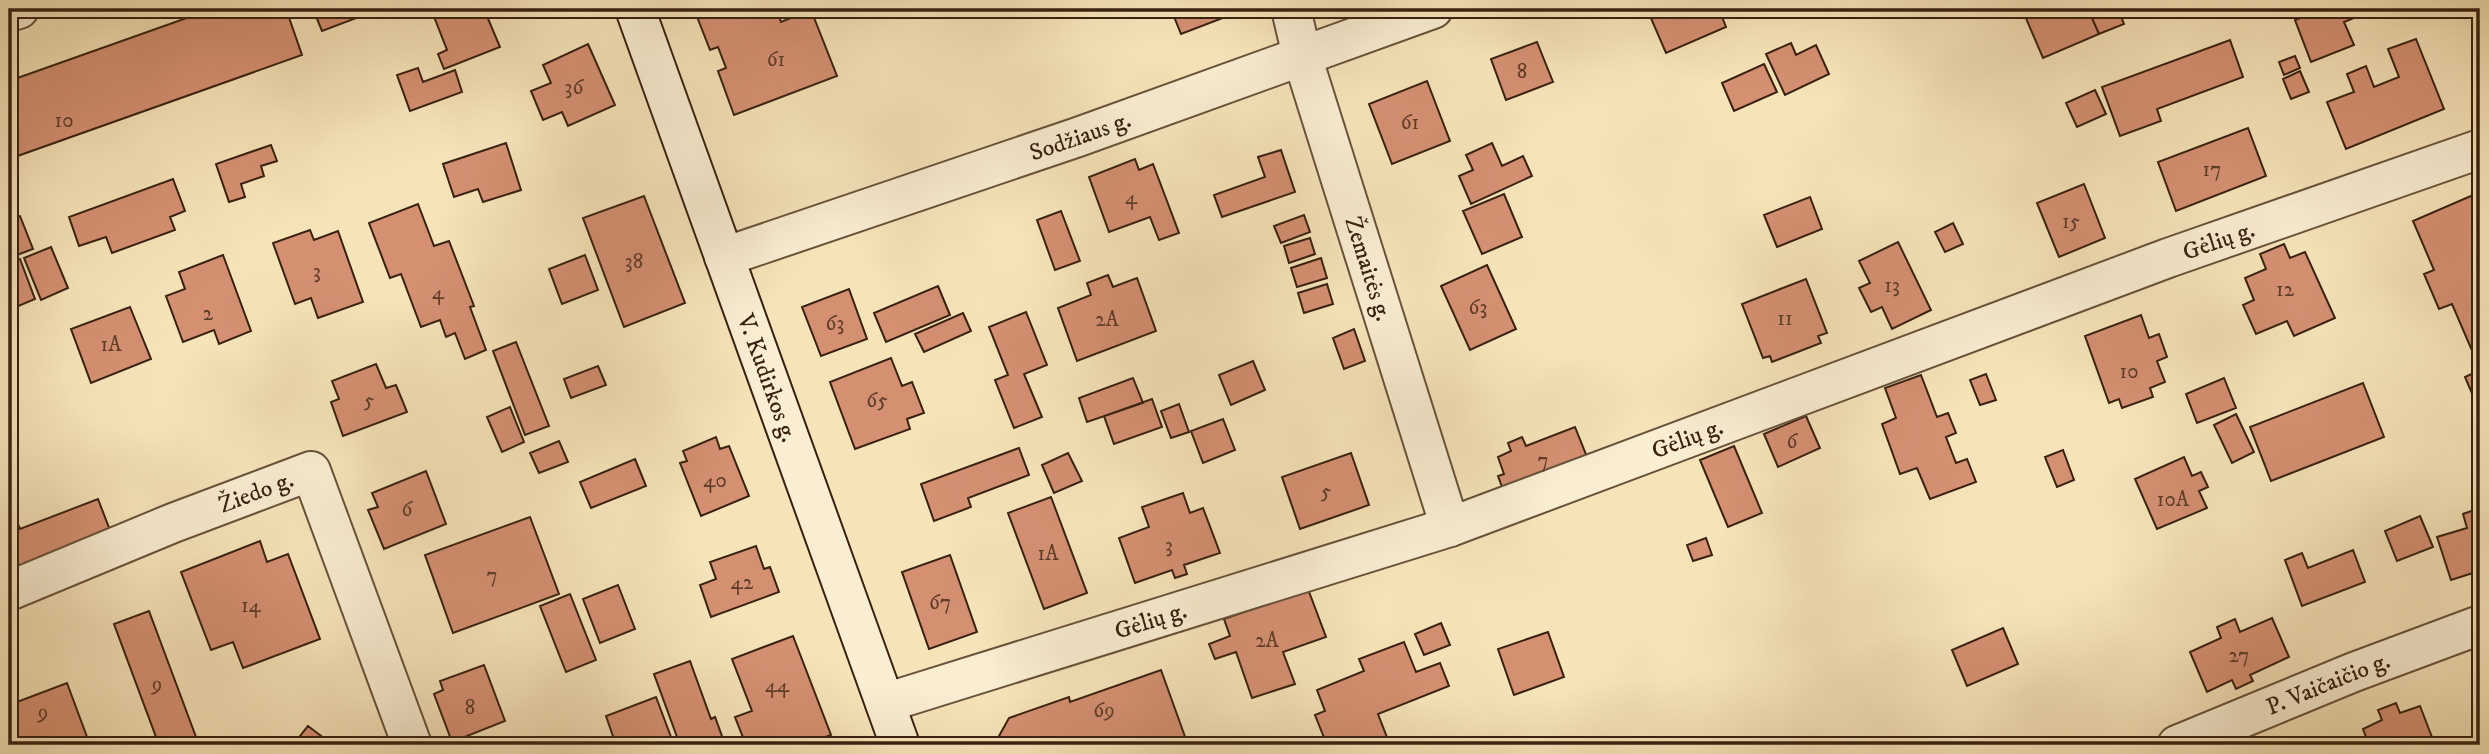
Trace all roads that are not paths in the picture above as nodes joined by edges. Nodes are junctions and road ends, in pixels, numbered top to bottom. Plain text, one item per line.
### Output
1 (19, 9) edge
2 (635, 9) edge
3 (1291, 9) edge
4 (1433, 9) edge
5 (9, 12) edge
6 (1302, 56) junction
7 (2480, 149) edge
8 (724, 257) junction
9 (1450, 527) junction
10 (9, 591) edge
11 (2480, 625) edge
12 (885, 703) junction
13 (412, 745) edge
14 (900, 745) edge
15 (2176, 745) edge

1 - 5 street
2 - 8 street, V. Kudirkos g.
3 - 6 street, Žemaitės g.
4 - 6 street, Sodžiaus g.
6 - 8 street, Sodžiaus g.
6 - 9 street, Žemaitės g.
7 - 9 street, Gėlių g.
8 - 12 street, V. Kudirkos g.
9 - 12 street, Gėlių g.
10 - 13 street, Žiedo g.
11 - 15 street, P. Vaičaičio g.
12 - 14 street, V. Kudirkos g.

